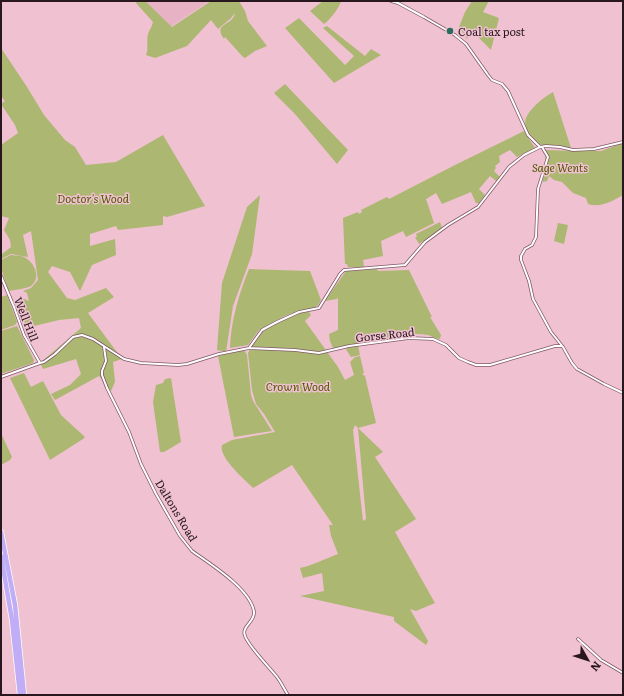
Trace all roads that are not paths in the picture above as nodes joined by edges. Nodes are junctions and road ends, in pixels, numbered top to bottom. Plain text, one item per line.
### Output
1 (391, 1) edge
2 (623, 142) edge
3 (541, 147) junction
4 (1, 276) edge
5 (556, 341) junction
6 (556, 345) junction
7 (562, 346) junction
8 (104, 347) junction
9 (249, 348) junction
10 (40, 363) junction
11 (1, 377) edge
12 (623, 392) edge
13 (1, 532) edge
14 (1, 556) edge
15 (578, 639) dead end
16 (623, 673) edge
17 (20, 695) edge
18 (24, 695) edge
19 (288, 695) edge

1 - 3 street
2 - 3 street
3 - 5 street
3 - 9 street
4 - 10 street, Well Hill
5 - 6 street
5 - 7 street
6 - 7 street, Gorse Road
6 - 9 street, Gorse Road
7 - 12 street
8 - 9 street, Gorse Road
8 - 10 street
8 - 19 street, Daltons Road
10 - 11 street
13 - 18 highway
14 - 17 highway
15 - 16 street

